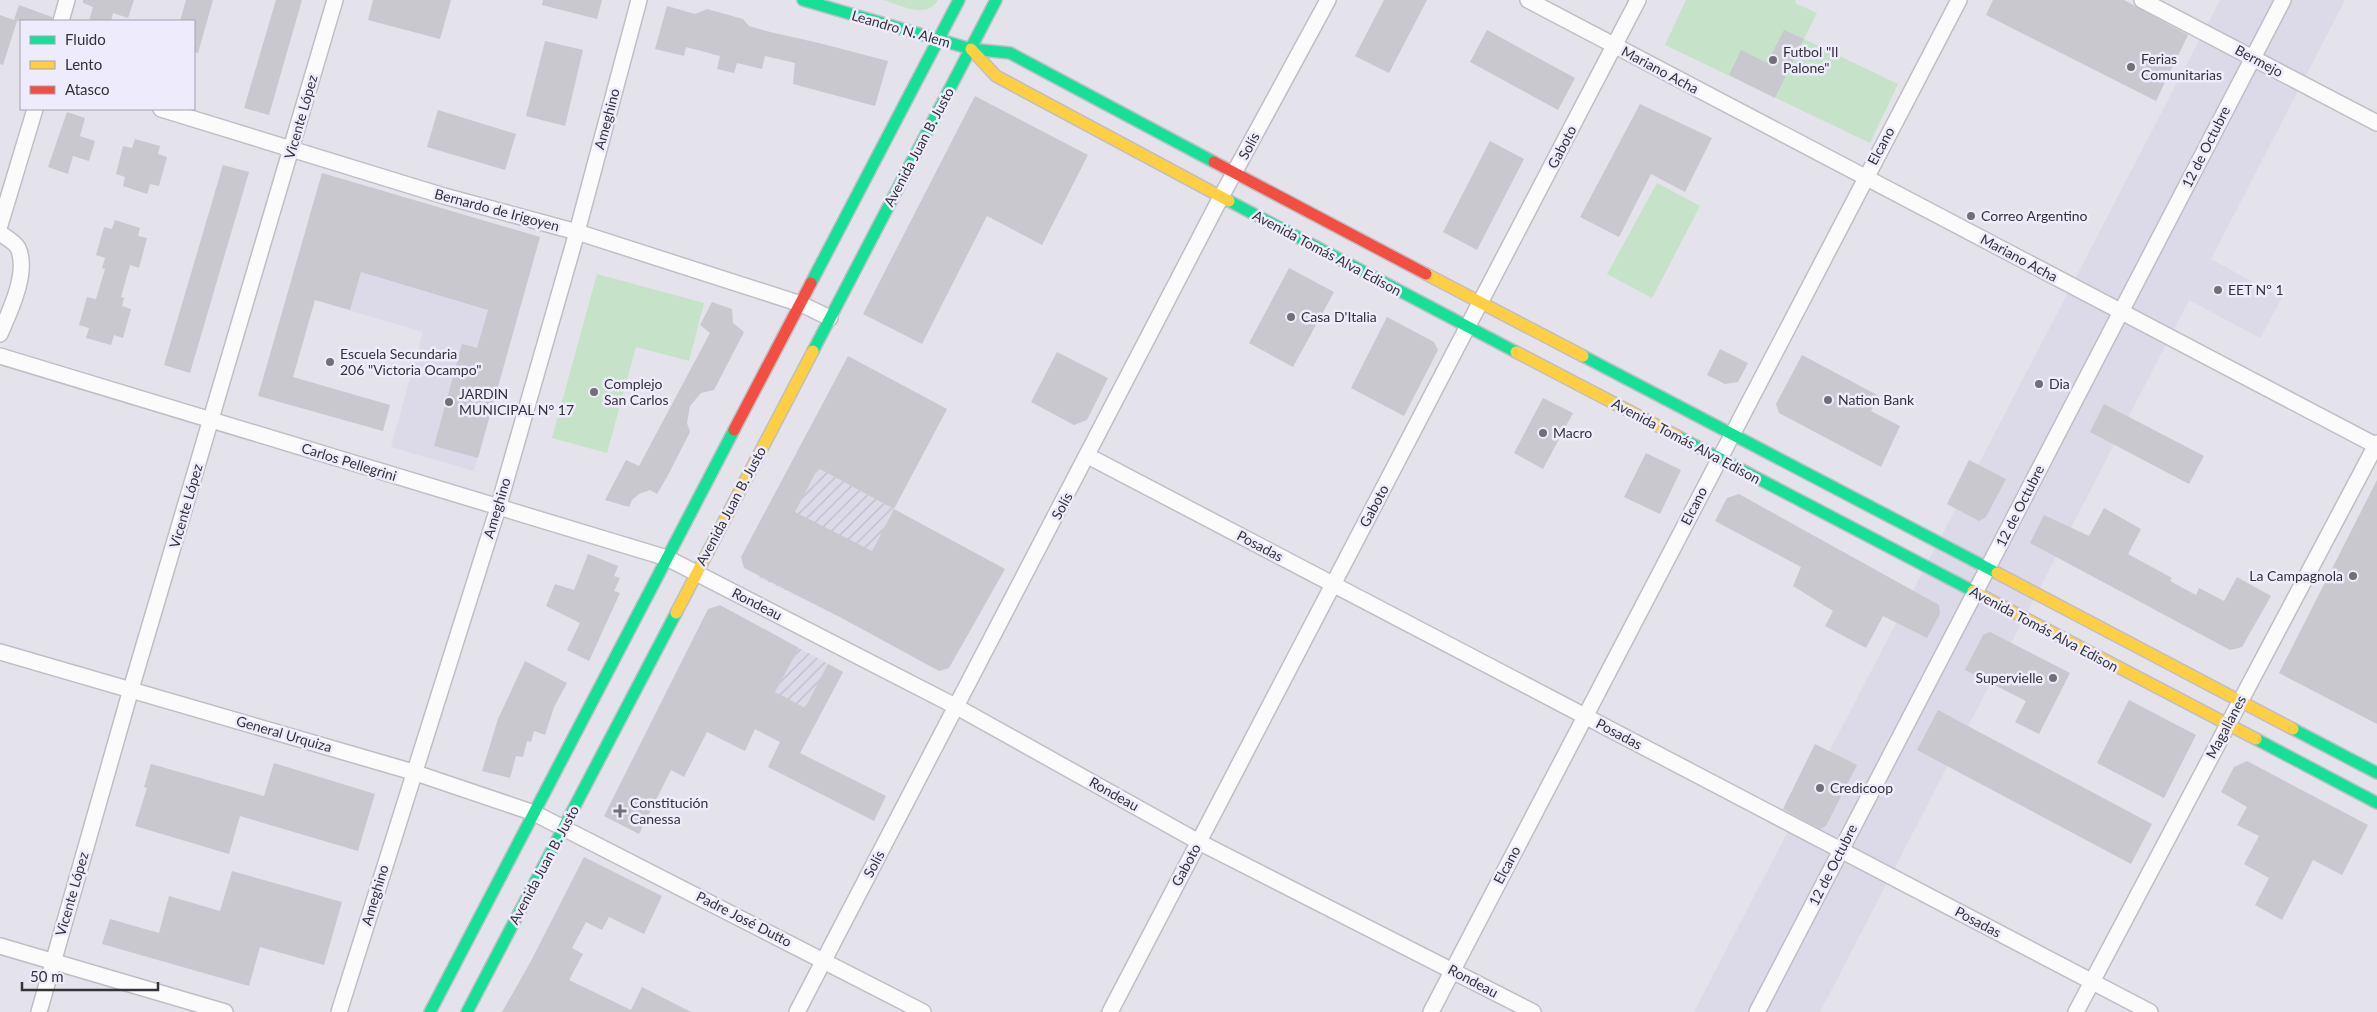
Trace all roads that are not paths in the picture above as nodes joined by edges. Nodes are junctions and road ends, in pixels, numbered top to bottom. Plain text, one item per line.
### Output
1 (67, 0) edge
2 (335, 0) edge
3 (639, 0) edge
4 (803, 0) edge
5 (959, 0) edge
6 (996, 0) edge
7 (1328, 0) edge
8 (1528, 0) edge
9 (1638, 0) edge
10 (1959, 0) edge
11 (2142, 0) edge
12 (2282, 0) edge
13 (61, 20) edge
14 (938, 40) junction
15 (1614, 46) junction
16 (971, 49) junction
17 (1010, 53) joint
18 (2252, 58) junction
19 (34, 110) edge
20 (164, 110) edge
21 (2377, 123) edge
22 (291, 149) junction
23 (1234, 173) junction
24 (1865, 177) junction
25 (1221, 197) junction
26 (0, 225) edge
27 (577, 232) junction
28 (0, 233) edge
29 (1481, 303) junction
30 (800, 304) junction
31 (2121, 311) junction
32 (830, 318) junction
33 (1468, 326) junction
34 (0, 334) edge
35 (0, 356) edge
36 (211, 419) junction
37 (1731, 434) junction
38 (2377, 445) edge
39 (1088, 456) junction
40 (1718, 458) junction
41 (498, 508) junction
42 (668, 558) junction
43 (1988, 568) junction
44 (696, 573) junction
45 (1333, 584) junction
46 (1975, 592) junction
47 (0, 652) edge
48 (131, 689) junction
49 (2240, 701) junction
50 (956, 707) junction
51 (1585, 716) junction
52 (2227, 725) junction
53 (413, 772) junction
54 (2377, 773) edge
55 (2377, 803) edge
56 (534, 813) junction
57 (564, 827) junction
58 (1199, 842) junction
59 (1841, 850) junction
60 (0, 946) edge
61 (824, 960) junction
62 (53, 961) junction
63 (1453, 970) junction
64 (2092, 981) junction
65 (39, 1012) edge
66 (225, 1012) edge
67 (339, 1012) edge
68 (430, 1012) edge
69 (467, 1012) edge
70 (797, 1012) edge
71 (923, 1012) edge
72 (1110, 1012) edge
73 (1430, 1012) edge
74 (1533, 1012) edge
75 (1757, 1012) edge
76 (2076, 1012) edge
77 (2150, 1012) edge

1 - 13 street
2 - 22 street, Vicente López
3 - 27 street, Ameghino
4 - 14 main road, Leandro N. Alem
5 - 14 main road
6 - 16 main road, Avenida Juan B. Justo
7 - 23 street, Solís
8 - 15 street, Mariano Acha
9 - 15 street, Gaboto
10 - 24 street, Elcano
11 - 18 street, Bermejo
12 - 18 street, 12 de Octubre
14 - 16 main road, Leandro N. Alem
14 - 30 main road
15 - 24 street, Mariano Acha
15 - 29 street, Gaboto
16 - 17 main road, Leandro N. Alem
16 - 25 main road, Avenida Tomás Alva Edison
16 - 32 main road, Avenida Juan B. Justo
17 - 23 main road, Avenida Tomás Alva Edison
18 - 21 street, Bermejo
18 - 31 street, 12 de Octubre
19 - 26 street
20 - 22 street, Bernardo de Irigoyen
22 - 27 street, Bernardo de Irigoyen
22 - 36 street, Vicente López
23 - 25 street, Solís
23 - 29 main road, Avenida Tomás Alva Edison
24 - 31 street, Mariano Acha
24 - 37 street, Elcano
25 - 33 main road, Avenida Tomás Alva Edison
25 - 39 street, Solís
27 - 30 street, Bernardo de Irigoyen
27 - 41 street, Ameghino
28 - 34 street
29 - 33 street, Gaboto
29 - 37 main road, Avenida Tomás Alva Edison
30 - 32 street, Bernardo de Irigoyen
30 - 42 main road
31 - 38 street, Mariano Acha
31 - 43 street, 12 de Octubre
32 - 44 main road, Avenida Juan B. Justo
33 - 40 main road, Avenida Tomás Alva Edison
33 - 45 street, Gaboto
35 - 36 street, Carlos Pellegrini
36 - 41 street, Carlos Pellegrini
36 - 48 street, Vicente López
37 - 40 street, Elcano
37 - 43 main road, Avenida Tomás Alva Edison
38 - 49 street, Magallanes
39 - 45 street, Posadas
39 - 50 street, Solís
40 - 46 main road, Avenida Tomás Alva Edison
40 - 51 street, Elcano
41 - 42 street, Carlos Pellegrini
41 - 53 street, Ameghino
42 - 44 street, Carlos Pellegrini
42 - 56 main road
43 - 46 street, 12 de Octubre
43 - 49 main road, Avenida Tomás Alva Edison
44 - 50 street, Rondeau
44 - 57 main road, Avenida Juan B. Justo
45 - 51 street, Posadas
45 - 58 street, Gaboto
46 - 52 main road, Avenida Tomás Alva Edison
46 - 59 street, 12 de Octubre
47 - 48 street, General Urquiza
48 - 53 street, General Urquiza
48 - 62 street, Vicente López
49 - 52 street, Magallanes
49 - 54 main road, Avenida Tomás Alva Edison
50 - 58 street, Rondeau
50 - 61 street, Solís
51 - 59 street, Posadas
51 - 63 street, Elcano
52 - 55 main road, Avenida Tomás Alva Edison
52 - 64 street, Magallanes
53 - 56 street, General Urquiza
53 - 67 street, Ameghino
56 - 57 street, General Urquiza
56 - 68 main road
57 - 61 street, Padre José Dutto
57 - 69 main road, Avenida Juan B. Justo
58 - 63 street, Rondeau
58 - 72 street, Gaboto
59 - 64 street, Posadas
59 - 75 street, 12 de Octubre
60 - 62 street
61 - 70 street, Solís
61 - 71 street, Padre José Dutto
62 - 65 street, Vicente López
62 - 66 street
63 - 73 street, Elcano
63 - 74 street, Rondeau
64 - 76 street, Magallanes
64 - 77 street, Posadas

